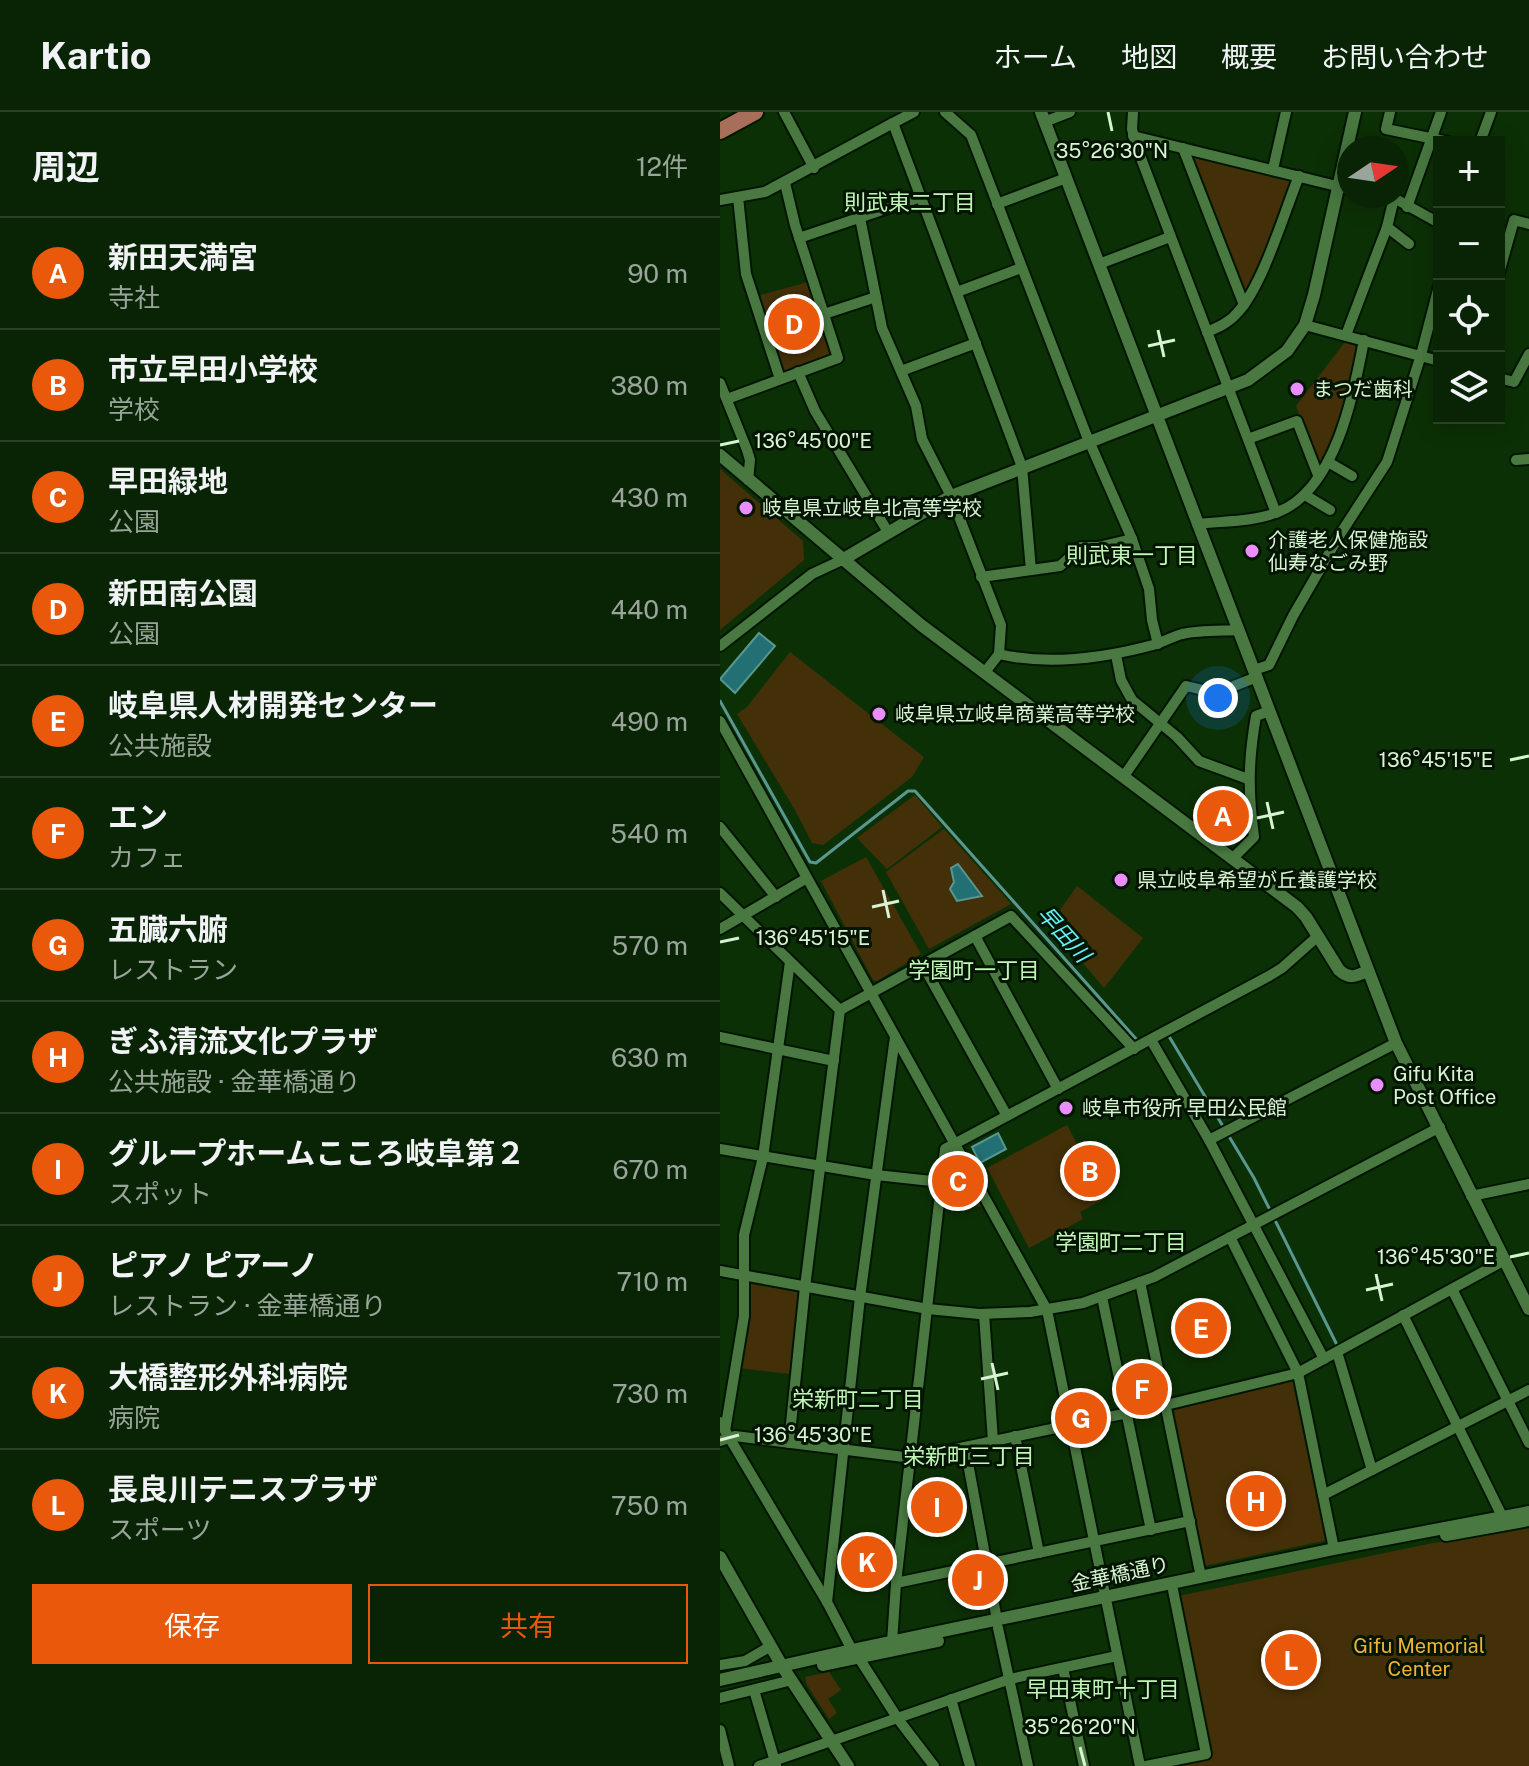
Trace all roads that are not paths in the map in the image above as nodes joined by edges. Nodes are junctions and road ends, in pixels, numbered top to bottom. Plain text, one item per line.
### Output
1 (755, 112) edge
2 (784, 112) edge
3 (914, 112) edge
4 (945, 112) edge
5 (1070, 112) edge
6 (1121, 112) edge
7 (1133, 112) edge
8 (1286, 112) edge
9 (1355, 112) edge
10 (1390, 112) edge
11 (1441, 112) edge
12 (1491, 112) edge
13 (1042, 117) edge
14 (893, 123) junction
15 (720, 131) edge
16 (1133, 136) junction
17 (1352, 136) edge
18 (1482, 136) edge
19 (1431, 139) junction
20 (1183, 148) junction
21 (814, 168) junction
22 (1273, 169) junction
23 (1299, 176) junction
24 (1066, 178) junction
25 (785, 183) junction
26 (1337, 186) edge
27 (738, 197) junction
28 (921, 197) junction
29 (720, 200) edge
30 (1409, 201) edge
31 (997, 204) junction
32 (1338, 208) edge
33 (1388, 208) edge
34 (1409, 208) edge
35 (860, 218) junction
36 (1433, 220) edge
37 (1529, 224) edge
38 (1387, 227) junction
39 (1170, 237) junction
40 (799, 238) junction
41 (1505, 238) edge
42 (1409, 244) dead end
43 (1099, 264) junction
44 (1021, 268) junction
45 (957, 292) junction
46 (876, 297) junction
47 (1244, 305) junction
48 (1433, 309) edge
49 (824, 314) junction
50 (1305, 325) junction
51 (1207, 332) junction
52 (1346, 335) junction
53 (1364, 340) junction
54 (976, 343) junction
55 (1529, 354) edge
56 (1421, 355) junction
57 (1433, 359) edge
58 (901, 371) junction
59 (798, 372) junction
60 (780, 379) junction
61 (1505, 380) edge
62 (720, 383) edge
63 (1229, 388) junction
64 (727, 399) junction
65 (1157, 415) junction
66 (1248, 439) junction
67 (1089, 441) junction
68 (720, 455) edge
69 (1529, 459) edge
70 (1516, 460) dead end
71 (1328, 462) junction
72 (1022, 467) junction
73 (1318, 475) junction
74 (1352, 476) dead end
75 (748, 480) junction
76 (1305, 495) junction
77 (951, 496) junction
78 (1330, 510) dead end
79 (1276, 513) junction
80 (1197, 524) junction
81 (888, 532) junction
82 (1132, 539) junction
83 (842, 560) junction
84 (1031, 570) junction
85 (981, 577) junction
86 (1239, 630) junction
87 (1158, 644) junction
88 (720, 646) edge
89 (999, 654) junction
90 (1116, 655) junction
91 (985, 672) junction
92 (1255, 674) junction
93 (1269, 711) junction
94 (720, 721) edge
95 (1161, 723) junction
96 (1124, 776) junction
97 (1248, 779) junction
98 (720, 827) edge
99 (1233, 858) junction
100 (807, 878) junction
101 (720, 893) edge
102 (776, 897) junction
103 (743, 916) junction
104 (720, 929) edge
105 (975, 936) junction
106 (1318, 936) junction
107 (790, 962) junction
108 (923, 965) junction
109 (1367, 971) junction
110 (872, 994) junction
111 (840, 1010) junction
112 (720, 1037) edge
113 (895, 1037) junction
114 (1151, 1040) junction
115 (1396, 1043) junction
116 (777, 1049) junction
117 (1134, 1049) junction
118 (834, 1061) junction
119 (1058, 1089) junction
120 (1007, 1116) junction
121 (1440, 1127) junction
122 (1209, 1140) junction
123 (954, 1144) junction
124 (720, 1149) edge
125 (763, 1157) junction
126 (820, 1167) junction
127 (876, 1175) junction
128 (941, 1182) junction
129 (1529, 1184) edge
130 (1471, 1196) junction
131 (1255, 1222) junction
132 (1230, 1237) junction
133 (1503, 1261) junction
134 (720, 1271) edge
135 (744, 1275) junction
136 (1140, 1282) junction
137 (805, 1287) junction
138 (1452, 1289) junction
139 (860, 1297) junction
140 (1102, 1297) junction
141 (928, 1309) junction
142 (1529, 1309) edge
143 (1047, 1310) junction
144 (984, 1314) junction
145 (1403, 1315) junction
146 (1337, 1352) junction
147 (1324, 1359) junction
148 (1298, 1373) junction
149 (1529, 1390) edge
150 (1508, 1402) junction
151 (1166, 1405) junction
152 (1127, 1414) junction
153 (1070, 1425) junction
154 (1460, 1426) junction
155 (723, 1432) edge
156 (1015, 1436) junction
157 (993, 1441) junction
158 (789, 1443) junction
159 (1529, 1443) edge
160 (965, 1447) junction
161 (844, 1450) junction
162 (912, 1458) junction
163 (1372, 1470) junction
164 (1323, 1495) junction
165 (1529, 1512) edge
166 (1502, 1516) junction
167 (1529, 1520) edge
168 (1190, 1521) junction
169 (1151, 1530) junction
170 (1094, 1542) junction
171 (1334, 1549) junction
172 (1039, 1553) junction
173 (720, 1557) edge
174 (986, 1564) junction
175 (1201, 1577) junction
176 (896, 1583) junction
177 (1173, 1590) junction
178 (1107, 1601) junction
179 (827, 1602) junction
180 (998, 1624) junction
181 (892, 1642) junction
182 (771, 1646) junction
183 (855, 1654) junction
184 (1117, 1656) junction
185 (720, 1665) edge
186 (1063, 1668) junction
187 (787, 1673) junction
188 (1010, 1679) junction
189 (720, 1680) edge
190 (720, 1687) edge
191 (754, 1690) junction
192 (720, 1698) edge
193 (951, 1699) junction
194 (898, 1719) junction
195 (720, 1730) edge
196 (831, 1742) junction
197 (776, 1764) edge
198 (729, 1766) edge
199 (759, 1766) edge
200 (848, 1766) edge
201 (934, 1766) edge
202 (970, 1766) edge
203 (1028, 1766) edge
204 (1084, 1766) edge
205 (1143, 1766) edge

1 - 15 main road
2 - 21 street
3 - 14 street
4 - 31 street
5 - 13 street
6 - 7 street
7 - 16 street
8 - 22 street
9 - 17 street
10 - 19 street
11 - 19 street
12 - 18 street
13 - 24 street
14 - 21 street
14 - 28 street
16 - 20 street
16 - 39 street
19 - 30 street
20 - 22 street
20 - 47 street
21 - 25 street
22 - 23 street
23 - 26 street
23 - 47 street
24 - 31 street
24 - 43 street
25 - 27 street
25 - 40 street
27 - 29 street
27 - 60 street
28 - 35 street
28 - 45 street
31 - 44 street
32 - 50 street
33 - 38 street
34 - 36 street
35 - 40 street
35 - 46 street
37 - 41 street
38 - 42 street
38 - 52 street
39 - 43 street
39 - 51 street
40 - 49 street
43 - 65 street
44 - 45 street
44 - 67 street
45 - 54 street
46 - 49 street
46 - 58 street
47 - 51 street
48 - 56 street
49 - 59 street
50 - 52 street
50 - 63 street
51 - 63 street
52 - 53 street
53 - 56 street
53 - 71 street
54 - 58 street
54 - 72 street
55 - 61 street
56 - 57 street
56 - 92 street
58 - 77 street
59 - 60 street
59 - 81 street
60 - 64 street
62 - 64 street
63 - 65 street
63 - 66 street
64 - 75 street
65 - 67 street
65 - 80 street
66 - 73 street
66 - 79 street
67 - 72 street
67 - 82 street
68 - 75 street
69 - 70 street
71 - 73 street
71 - 74 street
72 - 77 street
72 - 84 street
73 - 76 street
75 - 83 street
76 - 78 street
76 - 79 street
77 - 81 street
77 - 85 street
79 - 80 street
80 - 86 street
81 - 83 street
82 - 84 street
82 - 87 street
83 - 88 street
83 - 91 street
84 - 85 street
85 - 89 street
86 - 87 street
86 - 92 street
87 - 90 street
89 - 90 street
89 - 91 street
90 - 95 street
91 - 96 street
92 - 93 street
92 - 95 street
93 - 97 street
93 - 109 street
94 - 100 street
95 - 96 street
95 - 97 street
96 - 99 street
97 - 99 street
98 - 102 street
99 - 106 street
100 - 102 street
100 - 110 street
101 - 103 street
102 - 103 street
103 - 104 street
103 - 107 street
105 - 108 street
105 - 117 street
105 - 119 street
106 - 109 street
106 - 114 street
107 - 111 street
107 - 116 street
108 - 110 street
108 - 120 street
109 - 115 street
110 - 111 street
110 - 113 street
111 - 118 street
112 - 116 street
113 - 123 street
113 - 127 street
114 - 117 street
114 - 122 street
115 - 121 street
115 - 122 street
116 - 118 street
116 - 125 street
117 - 119 street
118 - 126 street
119 - 120 street
120 - 123 street
121 - 130 street
121 - 131 street
122 - 131 street
123 - 128 street
123 - 143 street
124 - 125 street
125 - 126 street
125 - 135 street
126 - 127 street
126 - 137 street
127 - 128 street
127 - 139 street
128 - 141 street
129 - 130 street
130 - 133 street
131 - 132 street
131 - 147 street
132 - 136 street
132 - 148 street
133 - 138 street
133 - 142 street
134 - 135 street
135 - 137 street
135 - 155 street
136 - 140 street
136 - 151 street
137 - 139 street
137 - 158 street
138 - 145 street
138 - 150 street
139 - 141 street
139 - 161 street
140 - 143 street
140 - 152 street
141 - 144 street
141 - 162 street
143 - 144 street
143 - 153 street
144 - 157 street
145 - 146 street
145 - 154 street
146 - 147 street
146 - 163 street
147 - 148 street
148 - 151 street
148 - 164 street
149 - 150 street
150 - 154 street
150 - 159 street
151 - 152 street
151 - 168 street
152 - 153 street
152 - 169 street
153 - 156 street
153 - 170 street
154 - 163 street
154 - 166 street
155 - 158 street
155 - 179 street
156 - 157 street
156 - 172 street
157 - 160 street
158 - 161 street
160 - 162 street
160 - 174 street
161 - 162 street
161 - 179 street
162 - 176 street
163 - 164 street
164 - 171 street
165 - 166 street, 金華橋通り
166 - 171 street, 金華橋通り
167 - 177 street, 金華橋通り
168 - 169 street
168 - 175 street
169 - 170 street
170 - 172 street
170 - 178 street
171 - 175 street, 金華橋通り
172 - 174 street
173 - 182 street
174 - 176 street
174 - 180 street
175 - 178 street, 金華橋通り
176 - 181 street
177 - 178 street, 金華橋通り
177 - 205 street
178 - 180 street, 金華橋通り
178 - 184 street
179 - 183 street
180 - 181 street, 金華橋通り
180 - 183 street, 金華橋通り
180 - 188 street
181 - 183 street, 金華橋通り
182 - 185 street
182 - 187 street
183 - 187 street, 金華橋通り
183 - 194 street
184 - 186 street
184 - 205 street
186 - 188 street
186 - 204 street
187 - 189 street, 金華橋通り
187 - 190 street, 金華橋通り
187 - 191 street
187 - 196 street
188 - 193 street
188 - 203 street
191 - 192 street
191 - 197 street
193 - 194 street
193 - 202 street
194 - 196 street
194 - 201 street
195 - 198 street
196 - 197 street
196 - 200 street
197 - 199 street

